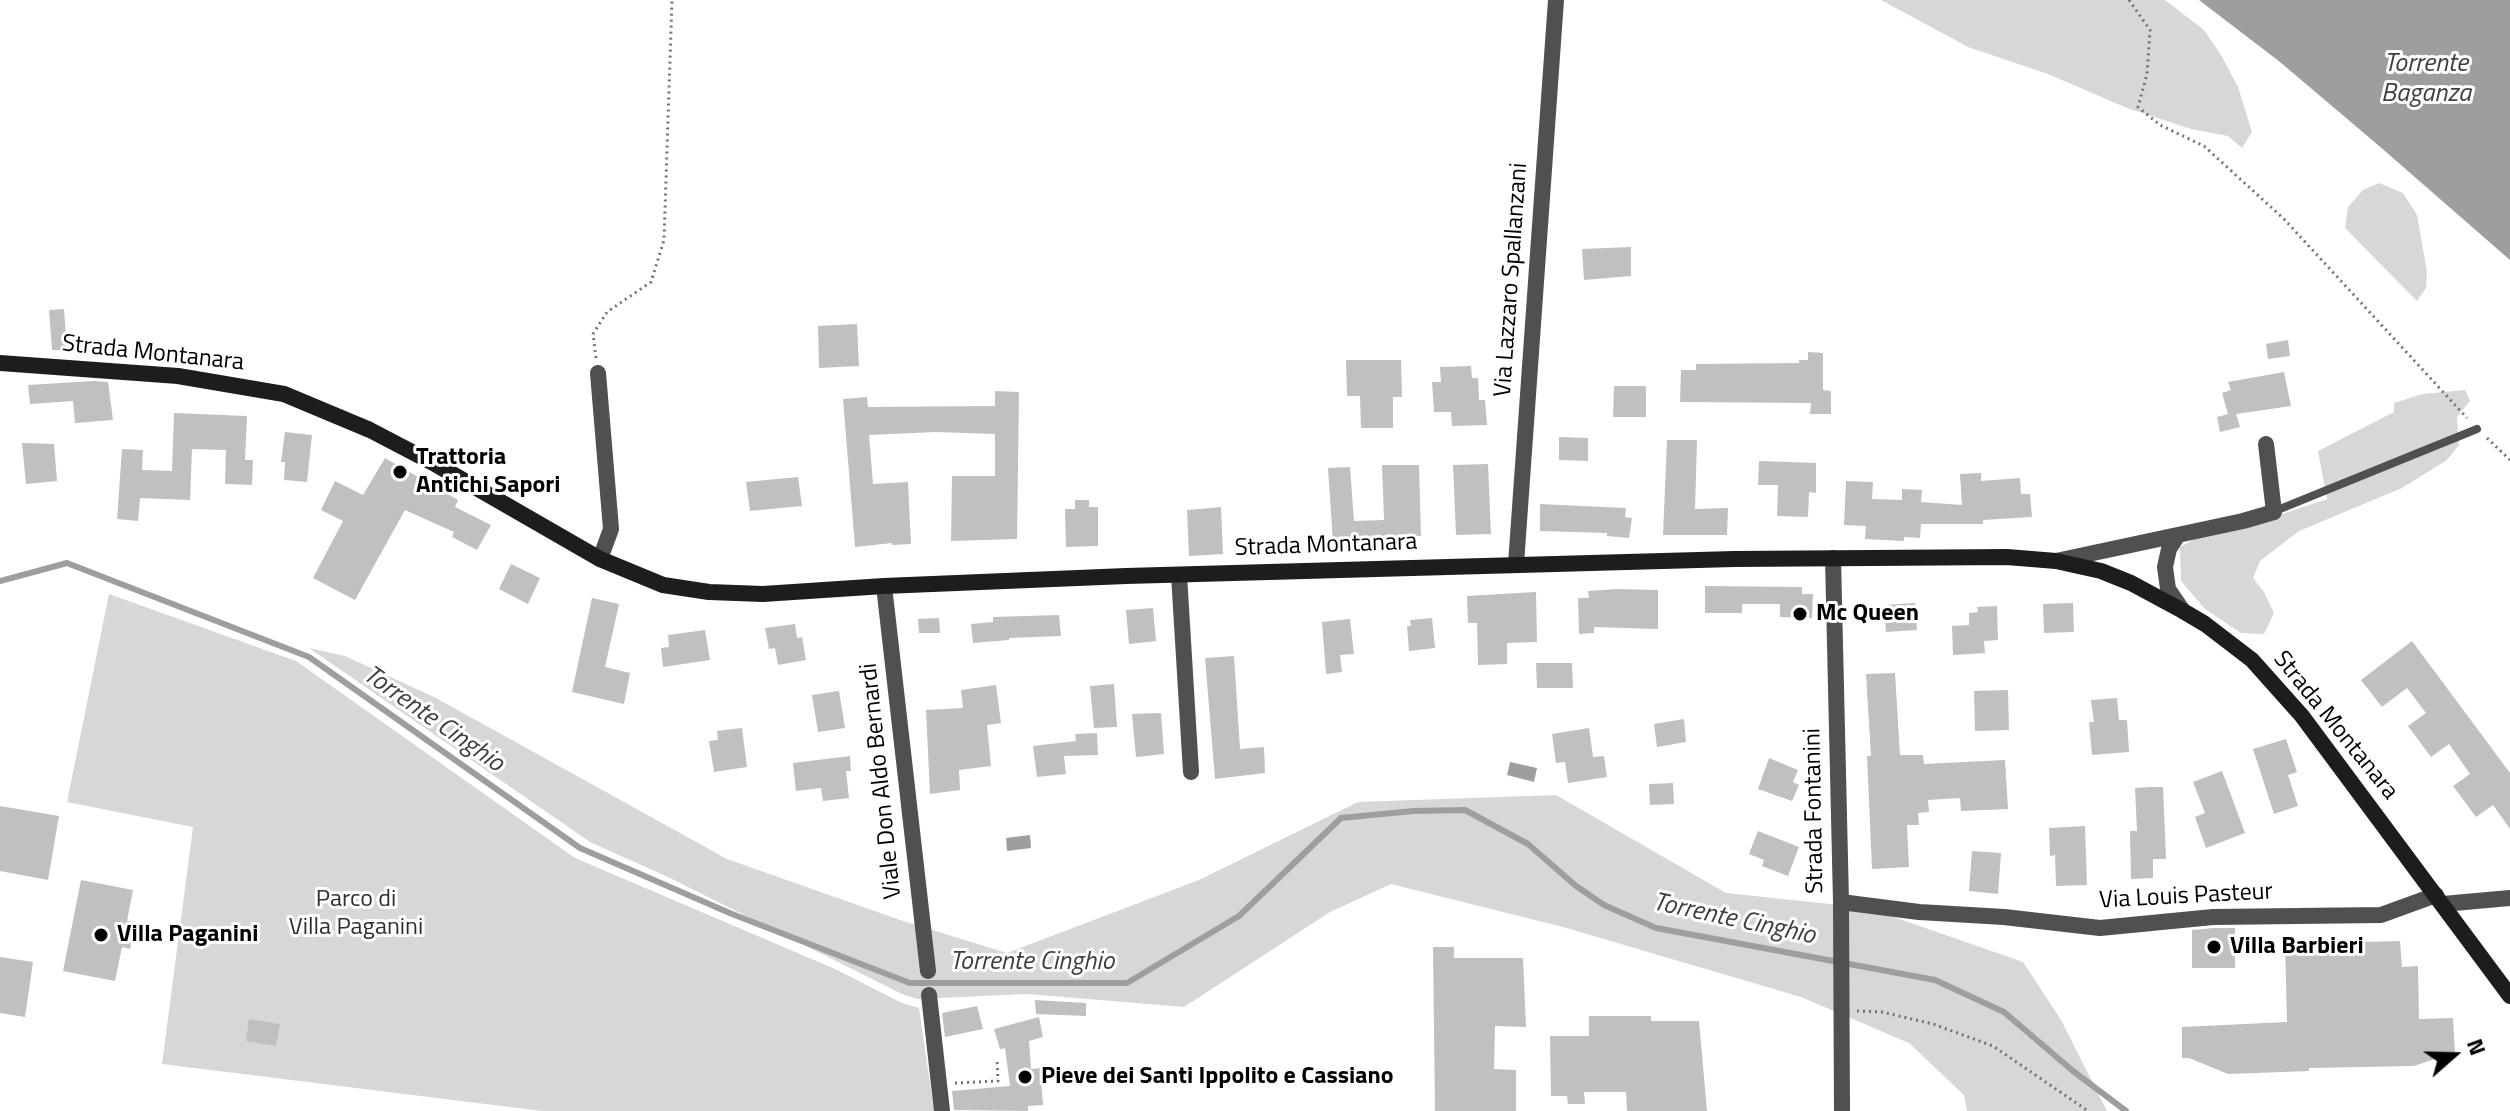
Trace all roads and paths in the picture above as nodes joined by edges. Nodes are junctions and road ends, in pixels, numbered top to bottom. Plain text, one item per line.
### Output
1 (672, 0) edge
2 (1556, 0) edge
3 (2129, 0) edge
4 (0, 363) edge
5 (598, 373) joint
6 (2477, 429) junction
7 (2266, 444) dead end
8 (2510, 460) edge
9 (2274, 512) junction
10 (2178, 535) junction
11 (1833, 558) junction
12 (600, 559) junction
13 (2056, 561) junction
14 (1516, 564) junction
15 (1179, 575) junction
16 (884, 586) junction
17 (2183, 611) junction
18 (1191, 772) dead end
19 (2510, 898) edge
20 (2439, 899) junction
21 (1841, 902) junction
22 (928, 971) dead end
23 (929, 995) dead end
24 (2510, 996) edge
25 (1845, 1016) junction
26 (997, 1059) dead end
27 (939, 1084) junction
28 (942, 1111) edge
29 (1842, 1111) edge
30 (2088, 1111) edge

1 - 5 path
2 - 14 street, Via Lazzaro Spallanzani
3 - 6 path
4 - 12 main road, Strada Montanara
5 - 12 street
6 - 8 path
6 - 9 lane
7 - 9 street
9 - 10 street
10 - 13 street
10 - 17 street
11 - 13 main road, Strada Montanara
11 - 14 main road, Strada Montanara
11 - 21 street, Strada Fontanini
12 - 16 main road, Strada Montanara
13 - 17 main road, Strada Montanara
14 - 15 main road, Strada Montanara
15 - 16 main road, Strada Montanara
15 - 18 street
16 - 22 street, Viale Don Aldo Bernardi
17 - 20 main road, Strada Montanara
19 - 20 street, Via Louis Pasteur
20 - 21 street, Via Louis Pasteur
20 - 24 main road, Strada Montanara
21 - 25 street, Strada Fontanini
23 - 27 street
25 - 29 street, Strada Fontanini
25 - 30 path
26 - 27 path
27 - 28 street

